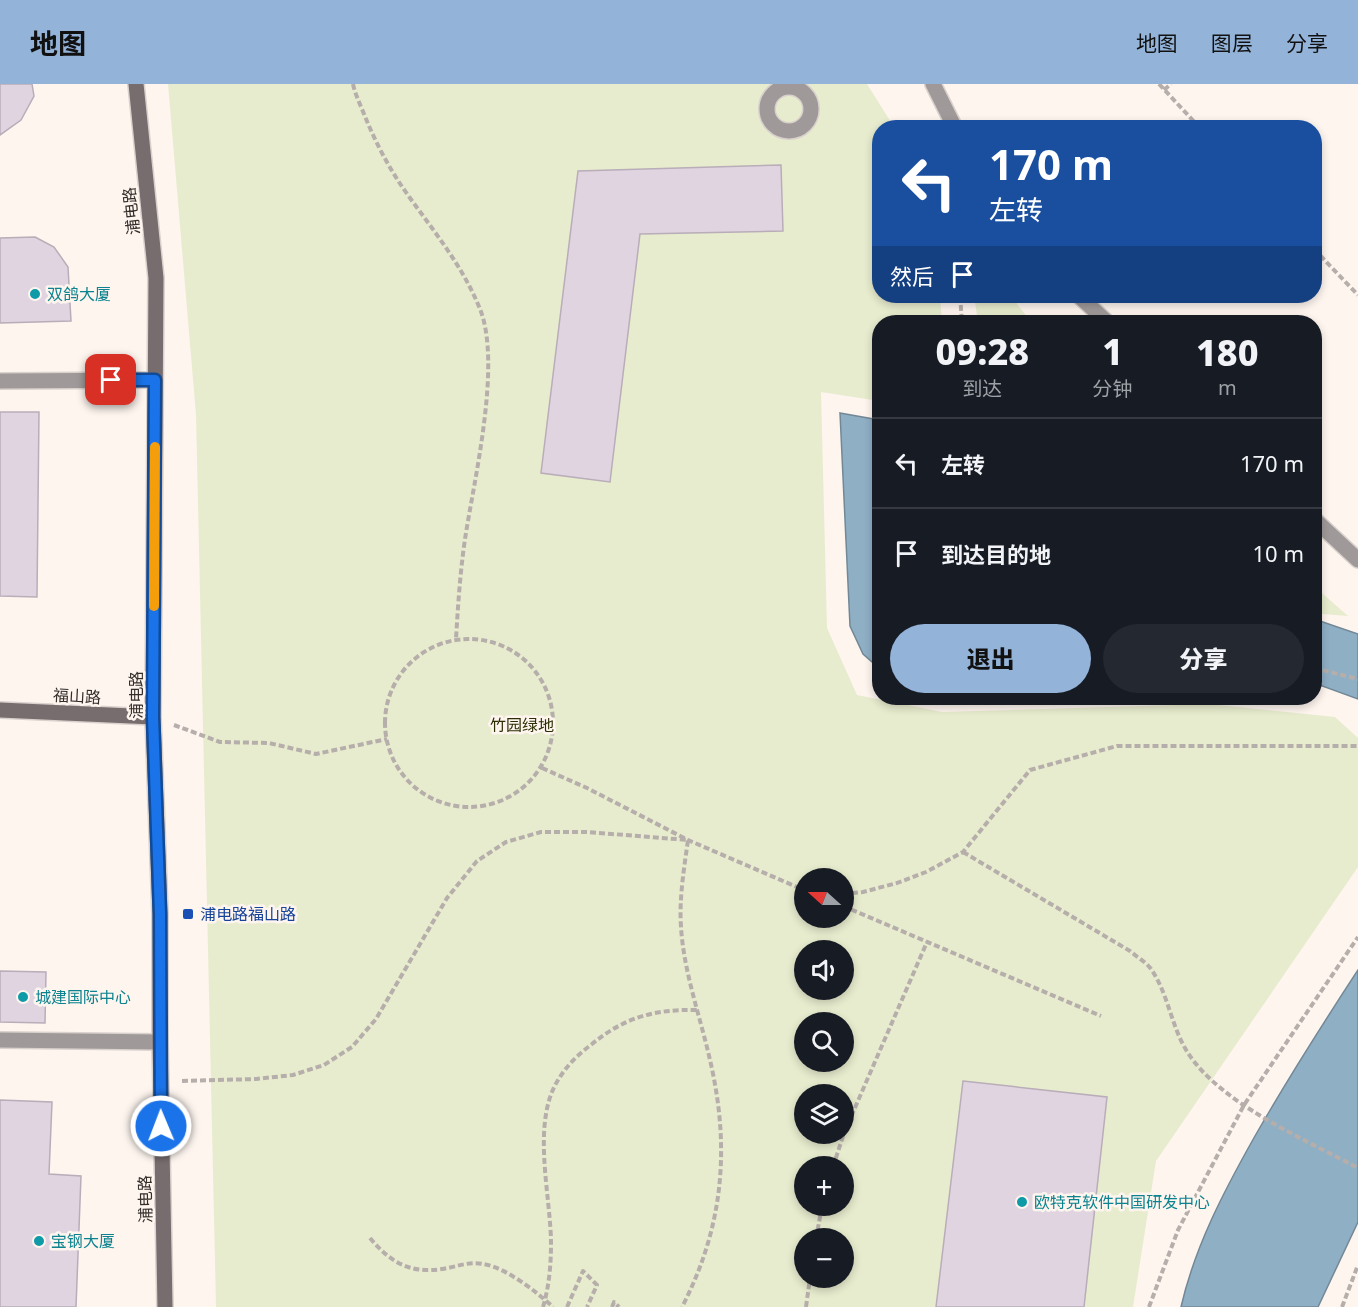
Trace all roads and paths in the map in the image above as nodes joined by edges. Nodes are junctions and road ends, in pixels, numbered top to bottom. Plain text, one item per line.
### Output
1 (136, 84) edge
2 (353, 84) edge
3 (933, 84) edge
4 (1159, 84) edge
5 (1171, 84) edge
6 (1164, 90) junction
7 (951, 120) edge
8 (1192, 120) edge
9 (1322, 258) edge
10 (1358, 296) edge
11 (1087, 303) edge
12 (1099, 315) edge
13 (155, 380) junction
14 (0, 381) edge
15 (1322, 526) edge
16 (1358, 560) edge
17 (456, 639) junction
18 (1322, 670) edge
19 (1358, 679) edge
20 (0, 710) edge
21 (153, 717) junction
22 (387, 739) junction
23 (1358, 746) edge
24 (542, 768) junction
25 (688, 840) junction
26 (963, 852) junction
27 (794, 886) edge
28 (854, 893) edge
29 (854, 911) edge
30 (1358, 937) edge
31 (927, 942) junction
32 (698, 1010) junction
33 (1101, 1016) dead end
34 (0, 1040) edge
35 (160, 1042) junction
36 (160, 1081) junction
37 (1244, 1105) junction
38 (837, 1156) edge
39 (1358, 1168) edge
40 (370, 1238) dead end
41 (1358, 1265) edge
42 (809, 1288) edge
43 (545, 1300) junction
44 (165, 1307) edge
45 (543, 1307) edge
46 (553, 1307) edge
47 (567, 1307) edge
48 (587, 1307) edge
49 (612, 1307) edge
50 (619, 1307) edge
51 (682, 1307) edge
52 (806, 1307) edge
53 (1149, 1307) edge
54 (1342, 1307) edge

1 - 13 street, 浦电路
2 - 17 path
3 - 7 street
4 - 6 path
5 - 6 path
6 - 8 path
9 - 10 path
11 - 12 street
13 - 14 street
13 - 21 street, 浦电路
15 - 16 street
17 - 22 path
17 - 24 path
18 - 19 path
20 - 21 street, 福山路
21 - 22 path
21 - 35 street, 浦电路
22 - 24 path
23 - 26 path
24 - 25 path
25 - 27 path
25 - 32 path
25 - 36 path
26 - 28 path
26 - 37 path
29 - 31 path
30 - 37 path
31 - 33 path
31 - 38 path
32 - 43 path
32 - 51 path
34 - 35 street
35 - 36 street, 浦电路
36 - 44 street, 浦电路
37 - 39 path
37 - 53 path
40 - 43 path
41 - 54 path
42 - 52 path
43 - 45 path
43 - 46 path
47 - 48 path
49 - 50 path

